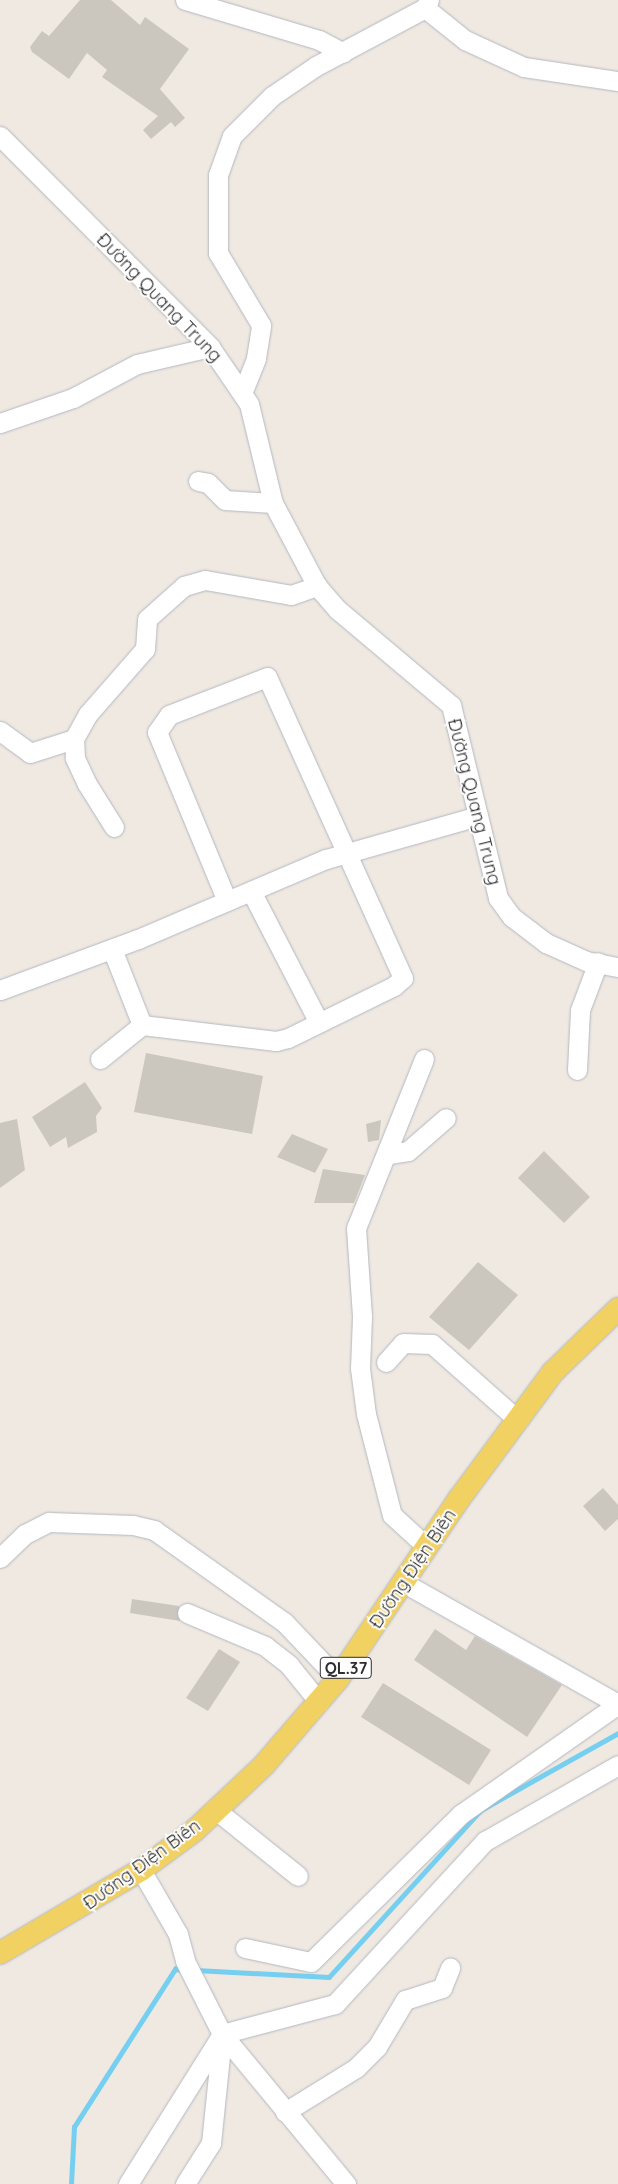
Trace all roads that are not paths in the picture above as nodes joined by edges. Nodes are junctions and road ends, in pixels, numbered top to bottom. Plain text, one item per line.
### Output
1 (185, 0) edge
2 (427, 4) edge
3 (343, 53) junction
4 (618, 81) edge
5 (0, 136) edge
6 (210, 347) junction
7 (243, 391) junction
8 (0, 423) edge
9 (198, 481) dead end
10 (273, 503) junction
11 (318, 586) junction
12 (0, 731) edge
13 (74, 739) junction
14 (478, 816) junction
15 (114, 827) dead end
16 (347, 853) junction
17 (251, 891) junction
18 (227, 901) junction
19 (112, 949) junction
20 (598, 962) junction
21 (618, 967) edge
22 (0, 990) edge
23 (320, 1023) junction
24 (142, 1025) junction
25 (100, 1059) dead end
26 (424, 1059) dead end
27 (576, 1070) dead end
28 (446, 1118) dead end
29 (389, 1154) junction
30 (618, 1309) edge
31 (386, 1362) dead end
32 (518, 1420) junction
33 (427, 1547) junction
34 (0, 1558) edge
35 (404, 1583) junction
36 (187, 1613) dead end
37 (338, 1679) junction
38 (319, 1702) junction
39 (618, 1704) edge
40 (618, 1764) edge
41 (216, 1810) junction
42 (142, 1870) junction
43 (298, 1876) dead end
44 (244, 1948) dead end
45 (0, 1953) edge
46 (450, 1968) dead end
47 (222, 2034) junction
48 (285, 2112) junction
49 (128, 2184) edge
50 (185, 2184) edge
51 (346, 2184) edge

1 - 3 street
2 - 3 street
2 - 4 street
3 - 7 street
5 - 6 street, Đường Quang Trung
6 - 7 street, Đường Quang Trung
6 - 8 street
7 - 10 street, Đường Quang Trung
9 - 10 street
10 - 11 street, Đường Quang Trung
11 - 13 street
11 - 14 street, Đường Quang Trung
12 - 13 street
13 - 15 street
14 - 16 street
14 - 20 street, Đường Quang Trung
16 - 17 street
16 - 18 street
16 - 23 street
17 - 18 street
17 - 23 street
18 - 19 street
19 - 22 street
19 - 24 street
20 - 21 street, Đường Quang Trung
20 - 27 street
23 - 24 street
24 - 25 street
26 - 29 street
28 - 29 street
29 - 33 street
30 - 32 main road, Đường Điện Biên / QL.37
31 - 32 street
32 - 33 main road, Đường Điện Biên / QL.37
33 - 35 main road, Đường Điện Biên / QL.37
34 - 37 street
35 - 37 main road, Đường Điện Biên / QL.37
35 - 39 street
36 - 38 street
37 - 38 main road, Đường Điện Biên / QL.37
38 - 41 main road, Đường Điện Biên / QL.37
39 - 44 street
40 - 47 street
41 - 42 main road, Đường Điện Biên / QL.37
41 - 43 street
42 - 45 main road, Đường Điện Biên / QL.37
42 - 47 street
46 - 48 street
47 - 48 street
47 - 49 street
47 - 50 street
48 - 51 street

